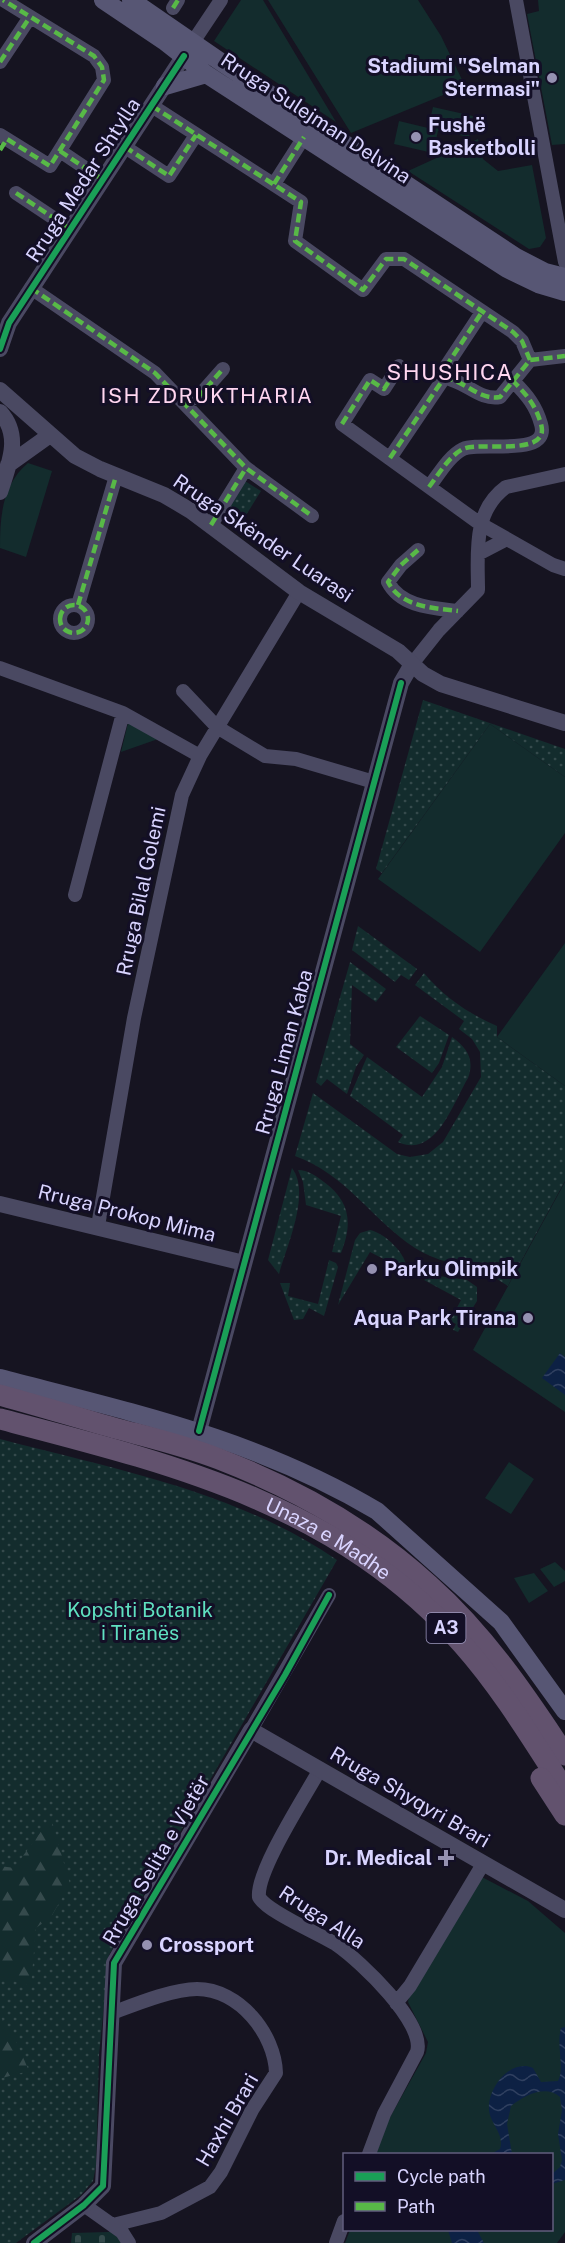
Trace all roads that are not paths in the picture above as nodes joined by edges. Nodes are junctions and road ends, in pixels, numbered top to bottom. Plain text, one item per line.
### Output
1 (3, 0) edge
2 (103, 0) edge
3 (131, 0) edge
4 (221, 0) edge
5 (516, 0) edge
6 (30, 17) junction
7 (189, 49) junction
8 (0, 62) edge
9 (206, 74) junction
10 (165, 86) junction
11 (152, 106) junction
12 (0, 135) edge
13 (196, 135) junction
14 (304, 137) junction
15 (125, 147) junction
16 (60, 151) junction
17 (103, 180) junction
18 (274, 184) junction
19 (551, 192) junction
20 (16, 193) dead end
21 (565, 209) edge
22 (70, 230) junction
23 (509, 262) junction
24 (565, 262) edge
25 (565, 277) edge
26 (31, 288) junction
27 (565, 292) edge
28 (482, 312) junction
29 (3, 324) edge
30 (0, 350) edge
31 (565, 356) edge
32 (530, 360) junction
33 (399, 366) dead end
34 (223, 369) dead end
35 (444, 378) junction
36 (514, 382) junction
37 (0, 390) edge
38 (184, 403) junction
39 (0, 412) edge
40 (50, 435) junction
41 (390, 458) junction
42 (8, 465) junction
43 (246, 468) junction
44 (565, 474) edge
45 (116, 476) junction
46 (429, 487) junction
47 (0, 492) edge
48 (312, 516) dead end
49 (479, 524) junction
50 (211, 525) junction
51 (507, 539) junction
52 (418, 550) dead end
53 (478, 554) junction
54 (565, 569) edge
55 (299, 592) junction
56 (78, 605) dead end
57 (458, 611) junction
58 (412, 664) junction
59 (0, 668) edge
60 (183, 692) dead end
61 (123, 713) junction
62 (565, 723) edge
63 (217, 727) junction
64 (200, 756) junction
65 (374, 782) junction
66 (75, 895) dead end
67 (0, 1204) edge
68 (98, 1226) junction
69 (244, 1263) junction
70 (0, 1378) edge
71 (0, 1395) edge
72 (0, 1419) edge
73 (199, 1431) junction
74 (304, 1509) junction
75 (329, 1595) dead end
76 (565, 1711) edge
77 (251, 1730) junction
78 (565, 1730) edge
79 (565, 1755) edge
80 (320, 1769) junction
81 (565, 1790) edge
82 (565, 1815) edge
83 (483, 1863) junction
84 (565, 1894) edge
85 (548, 1898) junction
86 (565, 1910) edge
87 (396, 2003) junction
88 (112, 2013) junction
89 (369, 2153) edge
90 (84, 2205) junction
91 (113, 2225) junction
92 (343, 2226) edge
93 (34, 2243) edge
94 (129, 2243) edge
95 (336, 2243) edge

1 - 6 street
2 - 7 main road, Rruga Sulejman Delvina
3 - 7 main road, Rruga Sulejman Delvina
4 - 7 street
5 - 19 street
6 - 8 street
6 - 16 street
7 - 9 main road, Rruga Sulejman Delvina
7 - 10 street, Rruga Medar Shtylla
7 - 23 main road, Rruga Sulejman Delvina
9 - 10 main road
9 - 14 main road, Rruga Sulejman Delvina
10 - 11 street, Rruga Medar Shtylla
11 - 13 street, Rruga Medar Shtylla
11 - 15 street, Rruga Medar Shtylla
12 - 16 street
13 - 15 street
13 - 18 street
14 - 18 street
14 - 23 main road, Rruga Sulejman Delvina
15 - 17 street, Rruga Medar Shtylla
16 - 17 street
17 - 22 street, Rruga Medar Shtylla
18 - 28 street
19 - 21 street
19 - 24 street
20 - 22 street, Rruga Medar Shtylla
22 - 26 street, Rruga Medar Shtylla
23 - 25 main road
23 - 27 main road
26 - 29 street, Rruga Medar Shtylla
26 - 38 street
28 - 32 street
28 - 35 street
29 - 30 street, Rruga Medar Shtylla
31 - 32 street
32 - 36 street
33 - 41 street
34 - 38 street
35 - 36 street
35 - 41 street
36 - 46 street
37 - 40 street, Rruga Skënder Luarasi
38 - 43 street
39 - 42 street
40 - 42 street
40 - 45 street, Rruga Skënder Luarasi
41 - 46 street
42 - 47 street
43 - 48 street
43 - 50 street
44 - 49 street
45 - 50 street, Rruga Skënder Luarasi
45 - 56 street
46 - 49 street
49 - 51 street
49 - 53 street
50 - 55 street, Rruga Skënder Luarasi
51 - 53 street
51 - 54 street
52 - 57 street
53 - 57 street
55 - 58 street, Rruga Skënder Luarasi
55 - 63 street, Rruga Bilal Golemi
57 - 58 street
58 - 62 street, Rruga Skënder Luarasi
58 - 65 street, Rruga Liman Kaba
59 - 61 street
60 - 63 street
61 - 64 street
61 - 66 street
63 - 64 street, Rruga Bilal Golemi
63 - 65 street
64 - 68 street, Rruga Bilal Golemi
65 - 69 street, Rruga Liman Kaba
67 - 68 street, Rruga Prokop Mima
68 - 69 street, Rruga Prokop Mima
69 - 73 street, Rruga Liman Kaba
70 - 73 main road
71 - 74 highway, Unaza e Madhe / A3
72 - 74 highway, Unaza e Madhe / A3
73 - 76 main road
74 - 78 highway
74 - 79 highway, Unaza e Madhe / A3
74 - 81 highway, Unaza e Madhe / A3
74 - 82 highway
75 - 77 street, Rruga Selita e Vjetër
77 - 80 street, Rruga Shyqyri Brari
77 - 88 street, Rruga Selita e Vjetër
80 - 83 street, Rruga Shyqyri Brari
80 - 87 street, Rruga Alla
83 - 85 street, Rruga Shyqyri Brari
83 - 87 street
84 - 85 street
85 - 86 street, Rruga Shyqyri Brari
87 - 89 street, Rruga Alla
88 - 90 street, Rruga Selita e Vjetër
88 - 91 street, Haxhi Brari
90 - 91 street
90 - 93 street, Rruga Selita e Vjetër
91 - 94 street
92 - 95 street

